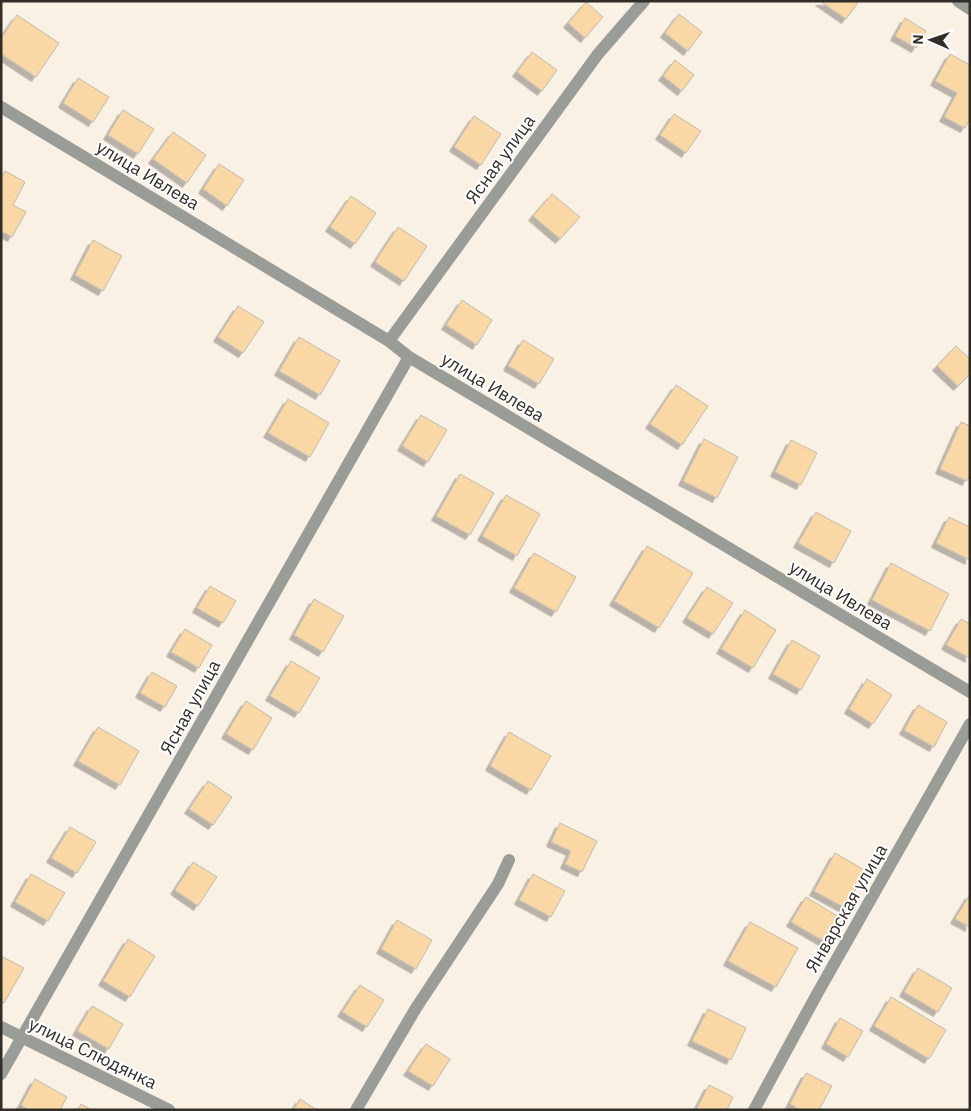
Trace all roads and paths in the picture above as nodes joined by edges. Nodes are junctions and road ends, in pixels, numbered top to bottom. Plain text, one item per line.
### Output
1 (644, 1) edge
2 (958, 1) edge
3 (970, 9) edge
4 (1, 107) edge
5 (390, 341) junction
6 (409, 357) junction
7 (970, 692) edge
8 (970, 724) edge
9 (509, 860) dead end
10 (1, 1027) edge
11 (23, 1038) junction
12 (1, 1074) edge
13 (169, 1110) edge
14 (356, 1110) edge
15 (754, 1110) edge

1 - 5 street, Ясная улица
2 - 3 street
4 - 5 street, улица Ивлева
5 - 6 street, улица Ивлева
6 - 7 street, улица Ивлева
6 - 11 street, Ясная улица
8 - 15 street, Январская улица
9 - 14 street
10 - 11 street, улица Слюдянка
11 - 12 street, Ясная улица
11 - 13 street, улица Слюдянка

